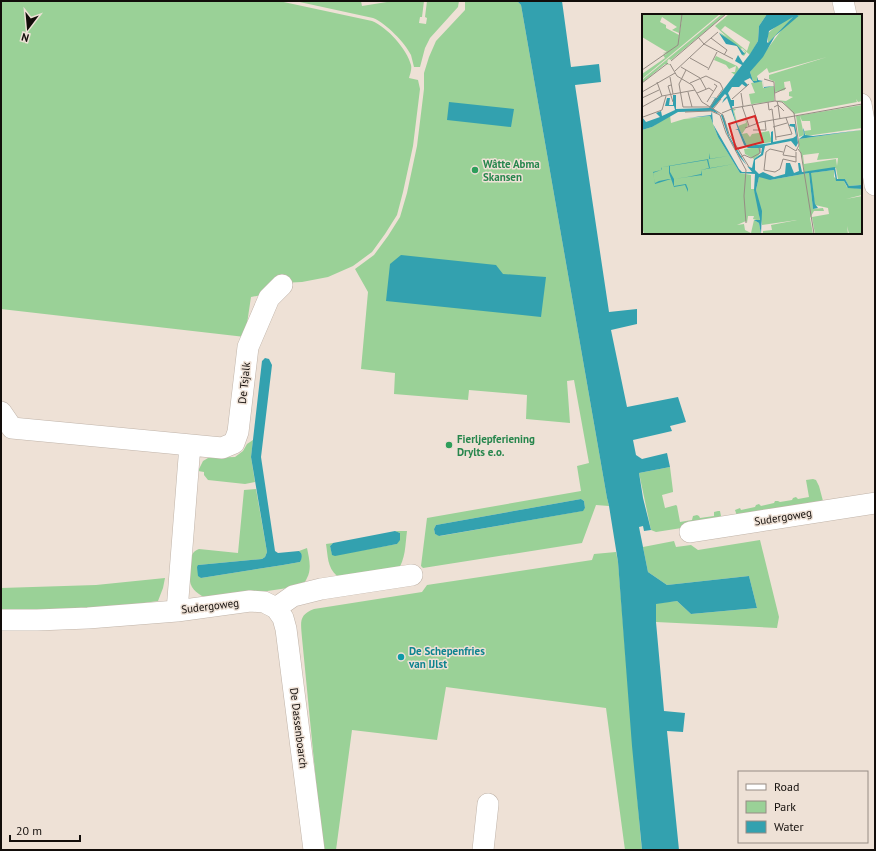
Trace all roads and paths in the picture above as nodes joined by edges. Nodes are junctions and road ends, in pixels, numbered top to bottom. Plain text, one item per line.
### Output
1 (843, 1) edge
2 (846, 14) edge
3 (862, 110) edge
4 (875, 185) edge
5 (282, 285) dead end
6 (5, 426) edge
7 (190, 445) junction
8 (875, 503) edge
9 (690, 532) dead end
10 (412, 575) dead end
11 (276, 608) junction
12 (177, 611) junction
13 (1, 620) edge
14 (488, 804) dead end
15 (314, 850) edge
16 (483, 850) edge

1 - 2 street
3 - 4 street
5 - 7 street, De Tsjalk
6 - 7 street, De Tsjalk
7 - 12 street
8 - 9 street, Sudergoweg
10 - 11 street
11 - 12 street, Sudergoweg
11 - 15 street, De Dassenboarch
12 - 13 street, Sudergoweg
14 - 16 street

